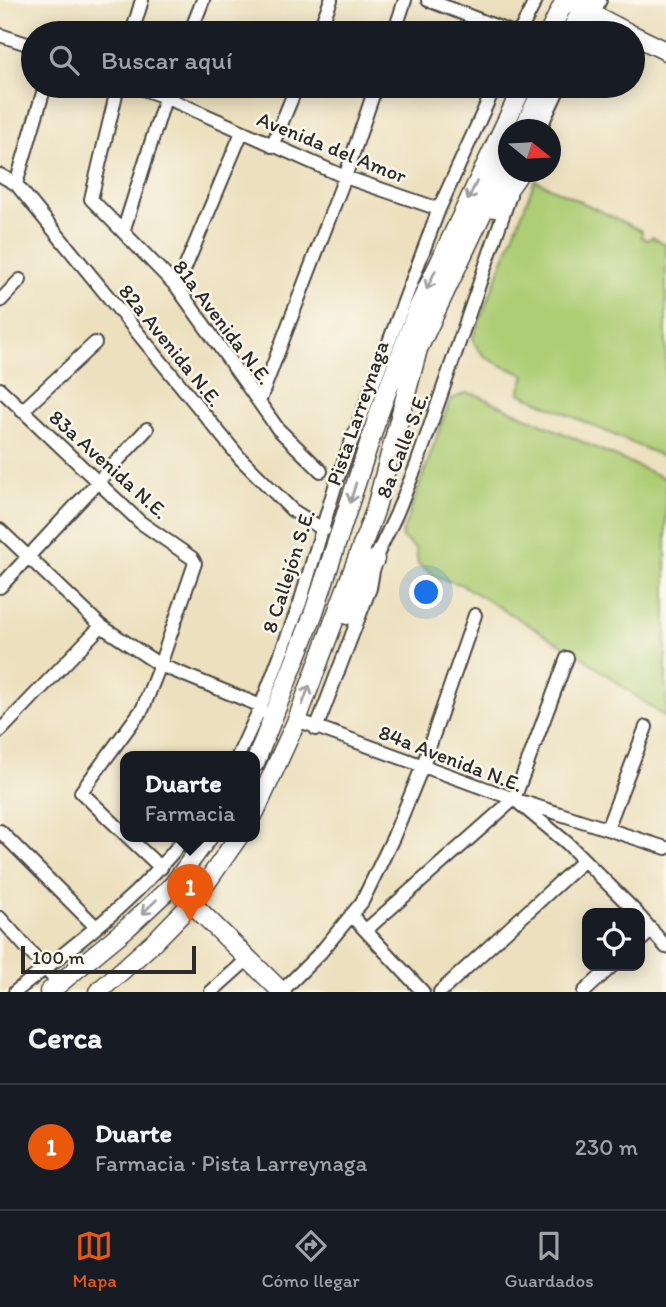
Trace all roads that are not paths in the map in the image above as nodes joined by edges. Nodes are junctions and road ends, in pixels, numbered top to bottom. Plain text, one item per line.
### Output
1 (142, 0) edge
2 (203, 0) edge
3 (331, 0) edge
4 (405, 0) edge
5 (428, 0) edge
6 (537, 0) edge
7 (565, 0) edge
8 (590, 6) edge
9 (136, 21) edge
10 (195, 21) edge
11 (323, 21) edge
12 (398, 21) edge
13 (482, 21) edge
14 (526, 21) edge
15 (554, 21) edge
16 (579, 21) edge
17 (612, 21) edge
18 (0, 35) edge
19 (645, 41) edge
20 (21, 42) edge
21 (666, 51) edge
22 (42, 98) edge
23 (115, 98) edge
24 (165, 98) edge
25 (180, 98) edge
26 (292, 98) edge
27 (372, 98) edge
28 (490, 98) edge
29 (517, 98) edge
30 (538, 98) edge
31 (554, 98) edge
32 (528, 119) edge
33 (544, 119) edge
34 (242, 132) junction
35 (272, 146) junction
36 (0, 175) edge
37 (345, 177) junction
38 (507, 182) edge
39 (510, 182) edge
40 (16, 184) junction
41 (439, 209) junction
42 (123, 232) junction
43 (20, 280) dead end
44 (177, 287) junction
45 (0, 300) edge
46 (95, 343) dead end
47 (0, 389) edge
48 (259, 402) junction
49 (22, 411) junction
50 (147, 429) dead end
51 (321, 471) dead end
52 (96, 483) junction
53 (0, 530) edge
54 (324, 530) junction
55 (28, 556) junction
56 (375, 559) junction
57 (0, 587) edge
58 (475, 615) dead end
59 (101, 626) junction
60 (567, 658) dead end
61 (160, 665) junction
62 (316, 670) junction
63 (261, 706) junction
64 (297, 720) junction
65 (271, 725) junction
66 (646, 727) dead end
67 (316, 729) junction
68 (0, 731) edge
69 (240, 751) edge
70 (260, 751) edge
71 (423, 765) junction
72 (514, 799) junction
73 (260, 801) edge
74 (120, 829) edge
75 (607, 829) junction
76 (0, 831) edge
77 (133, 842) edge
78 (181, 842) edge
79 (205, 842) edge
80 (235, 842) edge
81 (666, 848) edge
82 (584, 860) junction
83 (161, 868) junction
84 (173, 885) junction
85 (193, 902) junction
86 (631, 908) edge
87 (351, 915) junction
88 (0, 919) edge
89 (645, 922) edge
90 (96, 927) junction
91 (366, 930) junction
92 (652, 930) junction
93 (645, 936) edge
94 (666, 947) edge
95 (249, 958) junction
96 (46, 967) junction
97 (607, 971) edge
98 (54, 988) edge
99 (15, 992) edge
100 (98, 992) edge
101 (211, 992) edge
102 (282, 992) edge
103 (423, 992) edge
104 (440, 992) edge
105 (584, 992) edge

1 - 9 street
2 - 10 street
3 - 11 street
4 - 12 street
5 - 13 street
6 - 14 street
7 - 8 main road
7 - 15 main road
8 - 16 main road
8 - 17 main road
18 - 20 street
19 - 21 main road
22 - 40 street
23 - 42 street, 81a Avenida N.E.
24 - 42 street
25 - 34 street, Avenida del Amor
26 - 35 street
27 - 37 street
28 - 41 street, 8 Callejón S.E.
29 -> 65 main road, Pista Larreynaga
30 - 32 main road
31 - 33 street
34 - 35 street, Avenida del Amor
34 - 44 street
35 - 37 street, Avenida del Amor
36 - 40 street, 82a Avenida N.E.
37 - 41 street, Avenida del Amor
37 - 48 street
38 - 62 main road, Pista Larreynaga
39 - 56 street, 8a Calle S.E.
40 - 54 street, 82a Avenida N.E.
41 - 54 street, 8 Callejón S.E.
42 - 44 street, 81a Avenida N.E.
43 - 45 street
44 - 48 street, 81a Avenida N.E.
46 - 49 street
47 - 49 street, 83a Avenida N.E.
48 - 51 street, 81a Avenida N.E.
49 - 52 street, 83a Avenida N.E.
50 - 52 street
52 - 55 street
52 - 61 street, 83a Avenida N.E.
53 - 55 street
54 - 63 street, 8 Callejón S.E.
55 - 57 street
55 - 59 street
56 - 62 main road
56 - 67 street, 8a Calle S.E.
58 - 71 street
59 - 61 street
59 - 68 street
60 - 72 street
61 - 63 street
61 - 74 street
64 -> 62 main road, Pista Larreynaga
63 - 65 street
63 - 69 street, 8 Callejón S.E.
64 - 67 street, 84a Avenida N.E.
64 - 73 main road, Pista Larreynaga
65 - 70 main road, Pista Larreynaga
66 - 75 street
67 - 71 street, 84a Avenida N.E.
71 - 72 street, 84a Avenida N.E.
71 - 87 street
72 - 75 street
72 - 82 street, 84a Avenida N.E.
72 - 91 street
75 - 81 street
76 - 90 street
77 - 83 street
78 - 83 street
79 - 84 main road
80 - 85 main road
82 - 86 street, 84a Avenida N.E.
82 - 104 street
83 - 90 street
84 - 85 main road
84 -> 98 main road
85 - 95 main road
85 - 100 main road
87 - 91 street
87 - 102 street
88 - 96 street
89 - 92 street, 84a Avenida N.E.
90 - 96 street
91 - 103 street
92 - 93 street
92 - 94 street, 84a Avenida N.E.
95 - 101 street
95 - 102 main road
96 - 98 street
96 - 99 street
97 - 105 street

